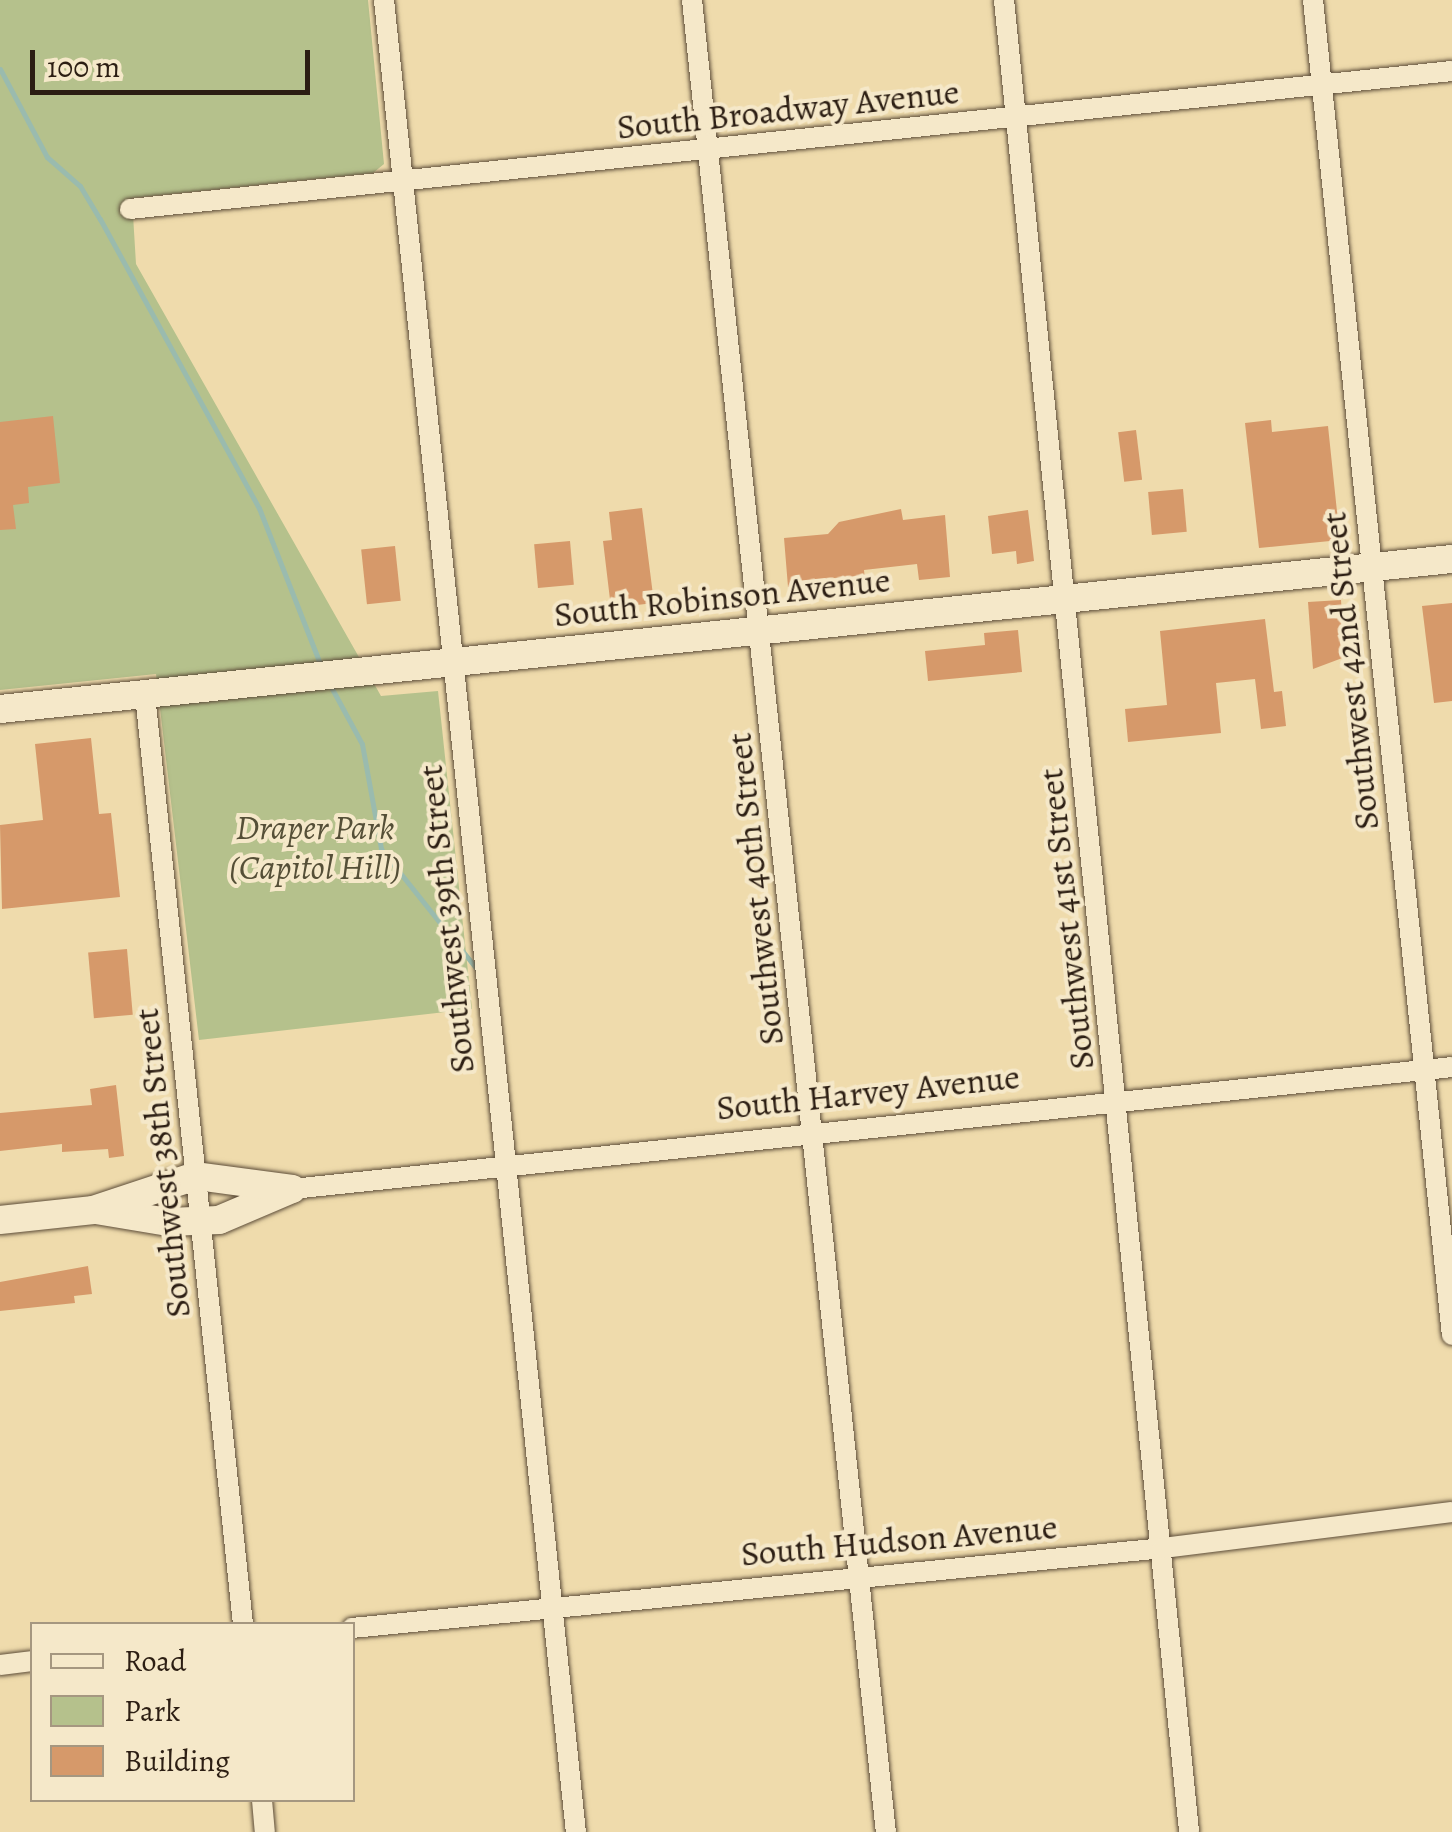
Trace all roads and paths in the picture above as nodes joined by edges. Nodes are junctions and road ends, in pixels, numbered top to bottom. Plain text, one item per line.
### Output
1 (384, 0) edge
2 (692, 0) edge
3 (1004, 0) edge
4 (1313, 0) edge
5 (1452, 71) edge
6 (1322, 86) junction
7 (1016, 117) junction
8 (708, 150) junction
9 (402, 182) junction
10 (130, 209) dead end
11 (1452, 559) edge
12 (1372, 568) junction
13 (1066, 599) junction
14 (760, 631) junction
15 (454, 663) junction
16 (145, 695) junction
17 (0, 709) edge
18 (1452, 1067) edge
19 (1425, 1070) junction
20 (1118, 1103) junction
21 (813, 1136) junction
22 (503, 1167) junction
23 (196, 1176) junction
24 (292, 1188) junction
25 (93, 1210) junction
26 (0, 1220) edge
27 (200, 1221) junction
28 (1452, 1336) edge
29 (1452, 1512) edge
30 (1163, 1548) junction
31 (862, 1576) junction
32 (551, 1608) junction
33 (243, 1622) edge
34 (355, 1628) edge
35 (30, 1661) edge
36 (0, 1664) edge
37 (262, 1802) edge
38 (266, 1832) edge
39 (576, 1832) edge
40 (886, 1832) edge
41 (1189, 1832) edge

1 - 9 street, Southwest 39th Street
2 - 8 street, Southwest 40th Street
3 - 7 street, Southwest 41st Street
4 - 6 street, Southwest 42nd Street
5 - 6 street, South Broadway Avenue
6 - 7 street, South Broadway Avenue
6 - 12 street, Southwest 42nd Street
7 - 8 street, South Broadway Avenue
7 - 13 street, Southwest 41st Street
8 - 9 street, South Broadway Avenue
8 - 14 street, Southwest 40th Street
9 - 10 street, South Broadway Avenue
9 - 15 street, Southwest 39th Street
11 - 12 street, South Robinson Avenue
12 - 13 street, South Robinson Avenue
12 - 19 street, Southwest 42nd Street
13 - 14 street, South Robinson Avenue
13 - 20 street, Southwest 41st Street
14 - 15 street, South Robinson Avenue
14 - 21 street, Southwest 40th Street
15 - 16 street, South Robinson Avenue
15 - 22 street, Southwest 39th Street
16 - 17 street, South Robinson Avenue
16 - 23 street, Southwest 38th Street
18 - 19 street, South Harvey Avenue
19 - 20 street, South Harvey Avenue
19 - 28 street, Southwest 42nd Street
20 - 21 street, South Harvey Avenue
20 - 30 street, Southwest 41st Street
21 - 22 street, South Harvey Avenue
21 - 31 street, Southwest 40th Street
22 - 24 street, South Harvey Avenue
22 - 32 street, Southwest 39th Street
23 - 24 street, South Harvey Avenue
23 - 25 street, South Harvey Avenue
23 - 27 street, Southwest 38th Street
24 - 27 street, South Harvey Avenue
25 - 26 street, South Harvey Avenue
25 - 27 street, South Harvey Avenue
27 - 33 street, Southwest 38th Street
29 - 30 street, South Hudson Avenue
30 - 31 street, South Hudson Avenue
30 - 41 street, Southwest 41st Street
31 - 32 street, South Hudson Avenue
31 - 40 street, Southwest 40th Street
32 - 34 street, South Hudson Avenue
32 - 39 street, Southwest 39th Street
35 - 36 street
37 - 38 street

